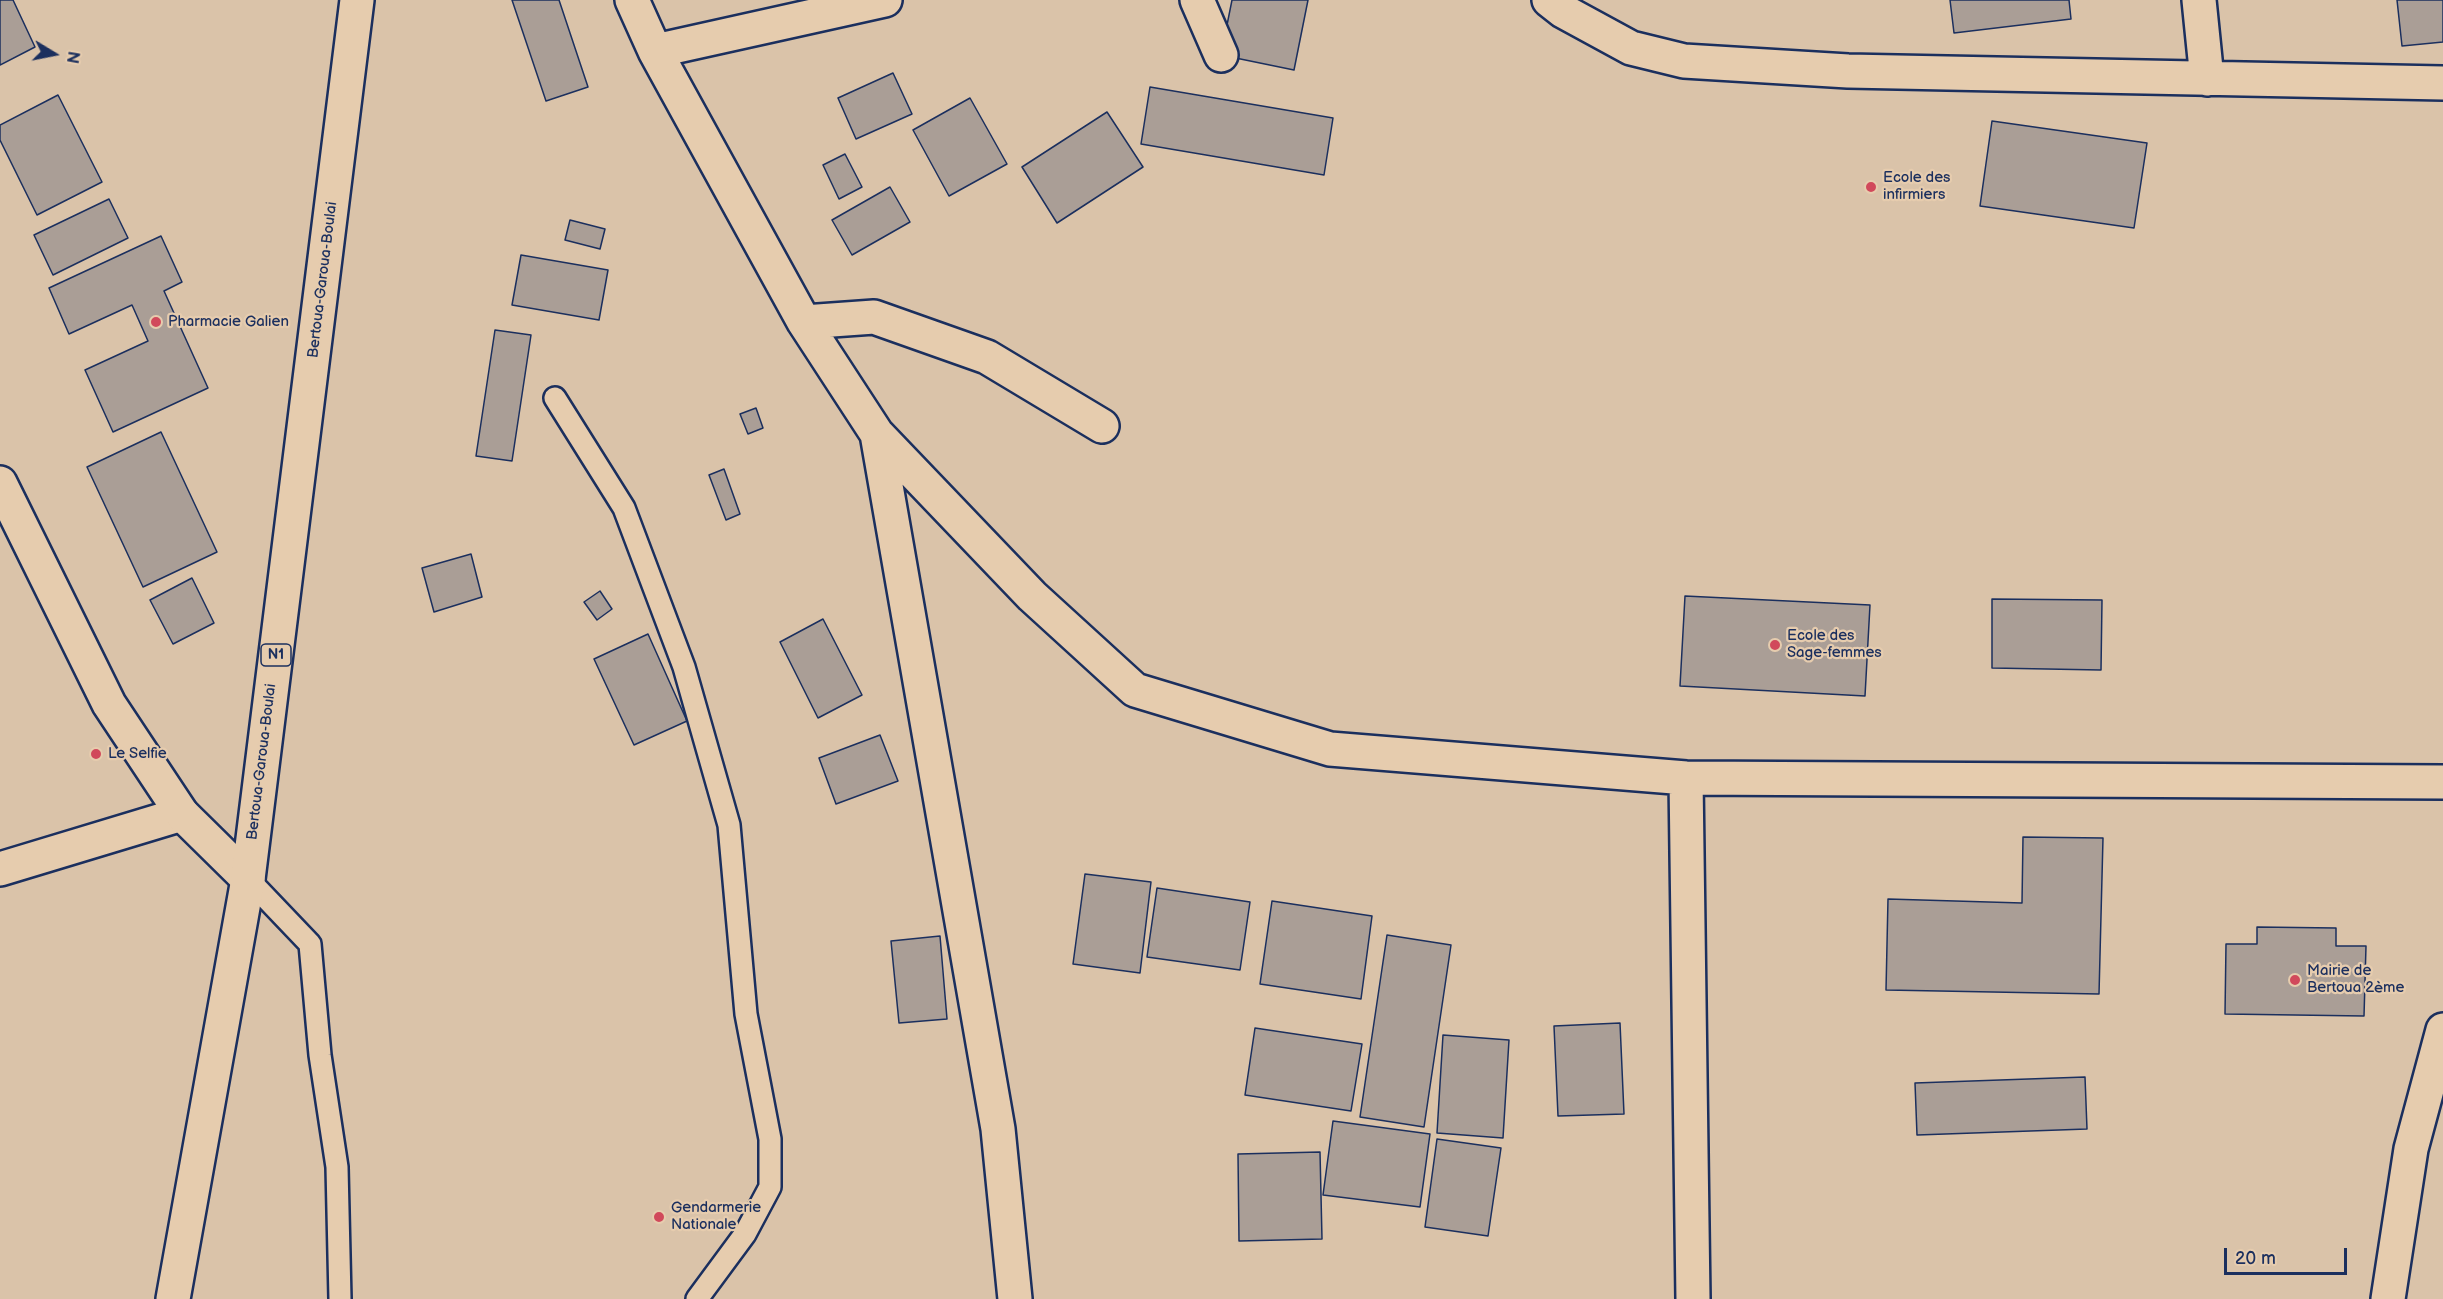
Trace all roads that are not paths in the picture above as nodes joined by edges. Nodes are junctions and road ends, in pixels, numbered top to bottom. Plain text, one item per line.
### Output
1 (632, 0) edge
2 (885, 0) edge
3 (1197, 0) edge
4 (1549, 0) edge
5 (2199, 0) edge
6 (358, 2) edge
7 (655, 51) junction
8 (1221, 55) dead end
9 (2207, 79) junction
10 (2443, 83) edge
11 (804, 322) junction
12 (555, 398) dead end
13 (1102, 426) dead end
14 (877, 434) junction
15 (0, 483) edge
16 (1686, 778) junction
17 (2443, 782) edge
18 (182, 814) junction
19 (0, 869) edge
20 (248, 879) junction
21 (2443, 1030) edge
22 (173, 1299) edge
23 (340, 1299) edge
24 (697, 1299) edge
25 (1015, 1299) edge
26 (1693, 1299) edge
27 (2388, 1299) edge

1 - 7 main road
2 - 7 main road
3 - 8 main road
4 - 9 main road
5 - 9 main road
6 - 20 main road, Bertoua-Garoua-Boulai / N1
7 - 11 main road
9 - 10 main road
11 - 13 main road
11 - 14 main road
12 - 24 lane
14 - 16 main road
14 - 25 main road
15 - 18 main road
16 - 17 main road
16 - 26 main road
18 - 19 main road
18 - 20 main road
20 - 22 main road, Bertoua-Garoua-Boulai / N1
20 - 23 lane
21 - 27 main road

